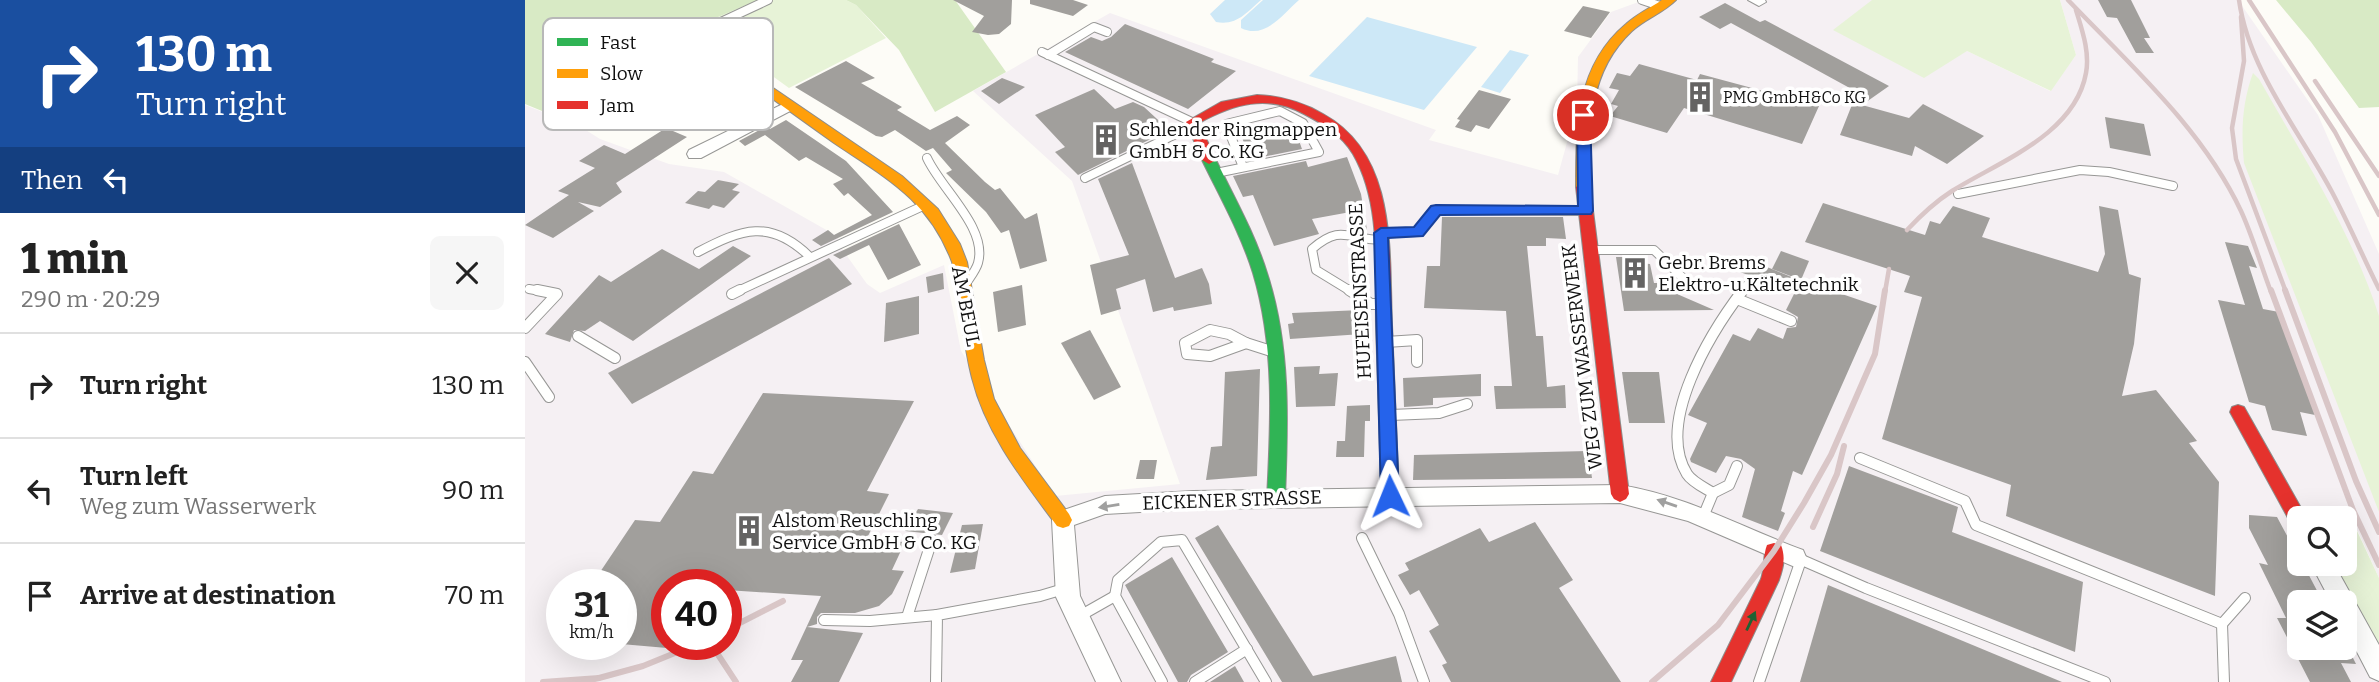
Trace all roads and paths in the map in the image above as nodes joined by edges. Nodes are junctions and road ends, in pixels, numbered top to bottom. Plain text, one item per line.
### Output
1 (768, 0) edge
2 (1642, 0) edge
3 (1665, 3) edge
4 (729, 18) edge
5 (1107, 32) dead end
6 (773, 94) edge
7 (789, 106) junction
8 (773, 114) edge
9 (1192, 122) junction
10 (742, 130) edge
11 (695, 154) dead end
12 (926, 158) dead end
13 (1243, 167) junction
14 (1215, 173) junction
15 (1084, 178) dead end
16 (2173, 186) dead end
17 (1958, 194) dead end
18 (925, 205) junction
19 (1585, 211) junction
20 (1381, 237) junction
21 (1590, 250) junction
22 (698, 252) dead end
23 (810, 257) junction
24 (1682, 278) dead end
25 (1748, 284) dead end
26 (964, 285) junction
27 (529, 289) dead end
28 (732, 294) dead end
29 (1737, 299) junction
30 (1384, 304) junction
31 (1791, 321) dead end
32 (525, 328) edge
33 (578, 336) dead end
34 (1385, 342) junction
35 (1247, 344) junction
36 (1275, 351) junction
37 (615, 358) dead end
38 (525, 362) edge
39 (1417, 362) dead end
40 (549, 397) dead end
41 (1467, 404) dead end
42 (2238, 412) dead end
43 (1387, 415) junction
44 (1860, 458) dead end
45 (1737, 467) dead end
46 (1713, 493) junction
47 (1620, 494) junction
48 (1390, 496) junction
49 (1276, 498) junction
50 (2291, 506) edge
51 (1703, 517) junction
52 (1063, 520) junction
53 (1362, 538) dead end
54 (932, 540) dead end
55 (1790, 556) junction
56 (1067, 588) junction
57 (1115, 596) junction
58 (2245, 598) dead end
59 (937, 615) junction
60 (907, 617) junction
61 (1077, 617) junction
62 (824, 620) dead end
63 (2222, 624) junction
64 (2357, 628) edge
65 (1247, 649) junction
66 (2379, 669) edge
67 (936, 682) edge
68 (1109, 682) edge
69 (1162, 682) edge
70 (1195, 682) edge
71 (1266, 682) edge
72 (1424, 682) edge
73 (1721, 682) edge
74 (1759, 682) edge
75 (2105, 682) edge
76 (2224, 682) edge

1 - 4 lane
2 - 3 lane
3 - 19 street, WEG ZUM WASSERWERK
5 - 9 lane
6 - 7 street, AM BEUL
7 - 8 street
7 - 18 street, AM BEUL
9 - 14 street
9 - 15 lane
9 - 20 street, HUFEISENSTRASSE
10 - 11 street
12 - 26 lane
13 - 13 lane
13 - 14 lane
14 - 36 street
16 - 17 lane
18 - 23 lane
18 - 26 street, AM BEUL
19 - 20 lane
19 - 21 street, WEG ZUM WASSERWERK
20 - 30 street, HUFEISENSTRASSE
20 - 30 lane
21 - 24 lane
21 - 47 street, WEG ZUM WASSERWERK
22 - 23 lane
23 - 28 lane
25 - 29 lane
26 - 52 street, AM BEUL
27 - 32 lane
29 - 31 lane
29 - 46 lane
30 - 34 street, HUFEISENSTRASSE
33 - 37 lane
34 - 39 lane
34 - 43 street, HUFEISENSTRASSE
35 - 35 lane
35 - 36 lane
36 - 49 street
38 - 40 lane
41 - 43 lane
42 - 50 street
43 - 48 street, HUFEISENSTRASSE
44 - 63 lane
45 - 46 lane
46 - 51 lane
47 - 48 street, EICKENER STRASSE
51 -> 47 street, EICKENER STRASSE
48 - 49 street, EICKENER STRASSE
49 -> 52 street, EICKENER STRASSE
51 - 55 street, EICKENER STRASSE
52 - 56 street
53 - 72 lane
54 - 60 lane
73 -> 55 street
55 - 74 lane
55 - 75 lane
56 - 59 lane
56 - 61 street
57 - 61 lane
57 - 65 lane
57 - 69 lane
58 - 63 lane
59 - 60 lane
59 - 67 lane
60 - 62 lane
61 - 68 street
63 - 76 lane
64 - 66 street
65 - 70 lane
65 - 71 lane

